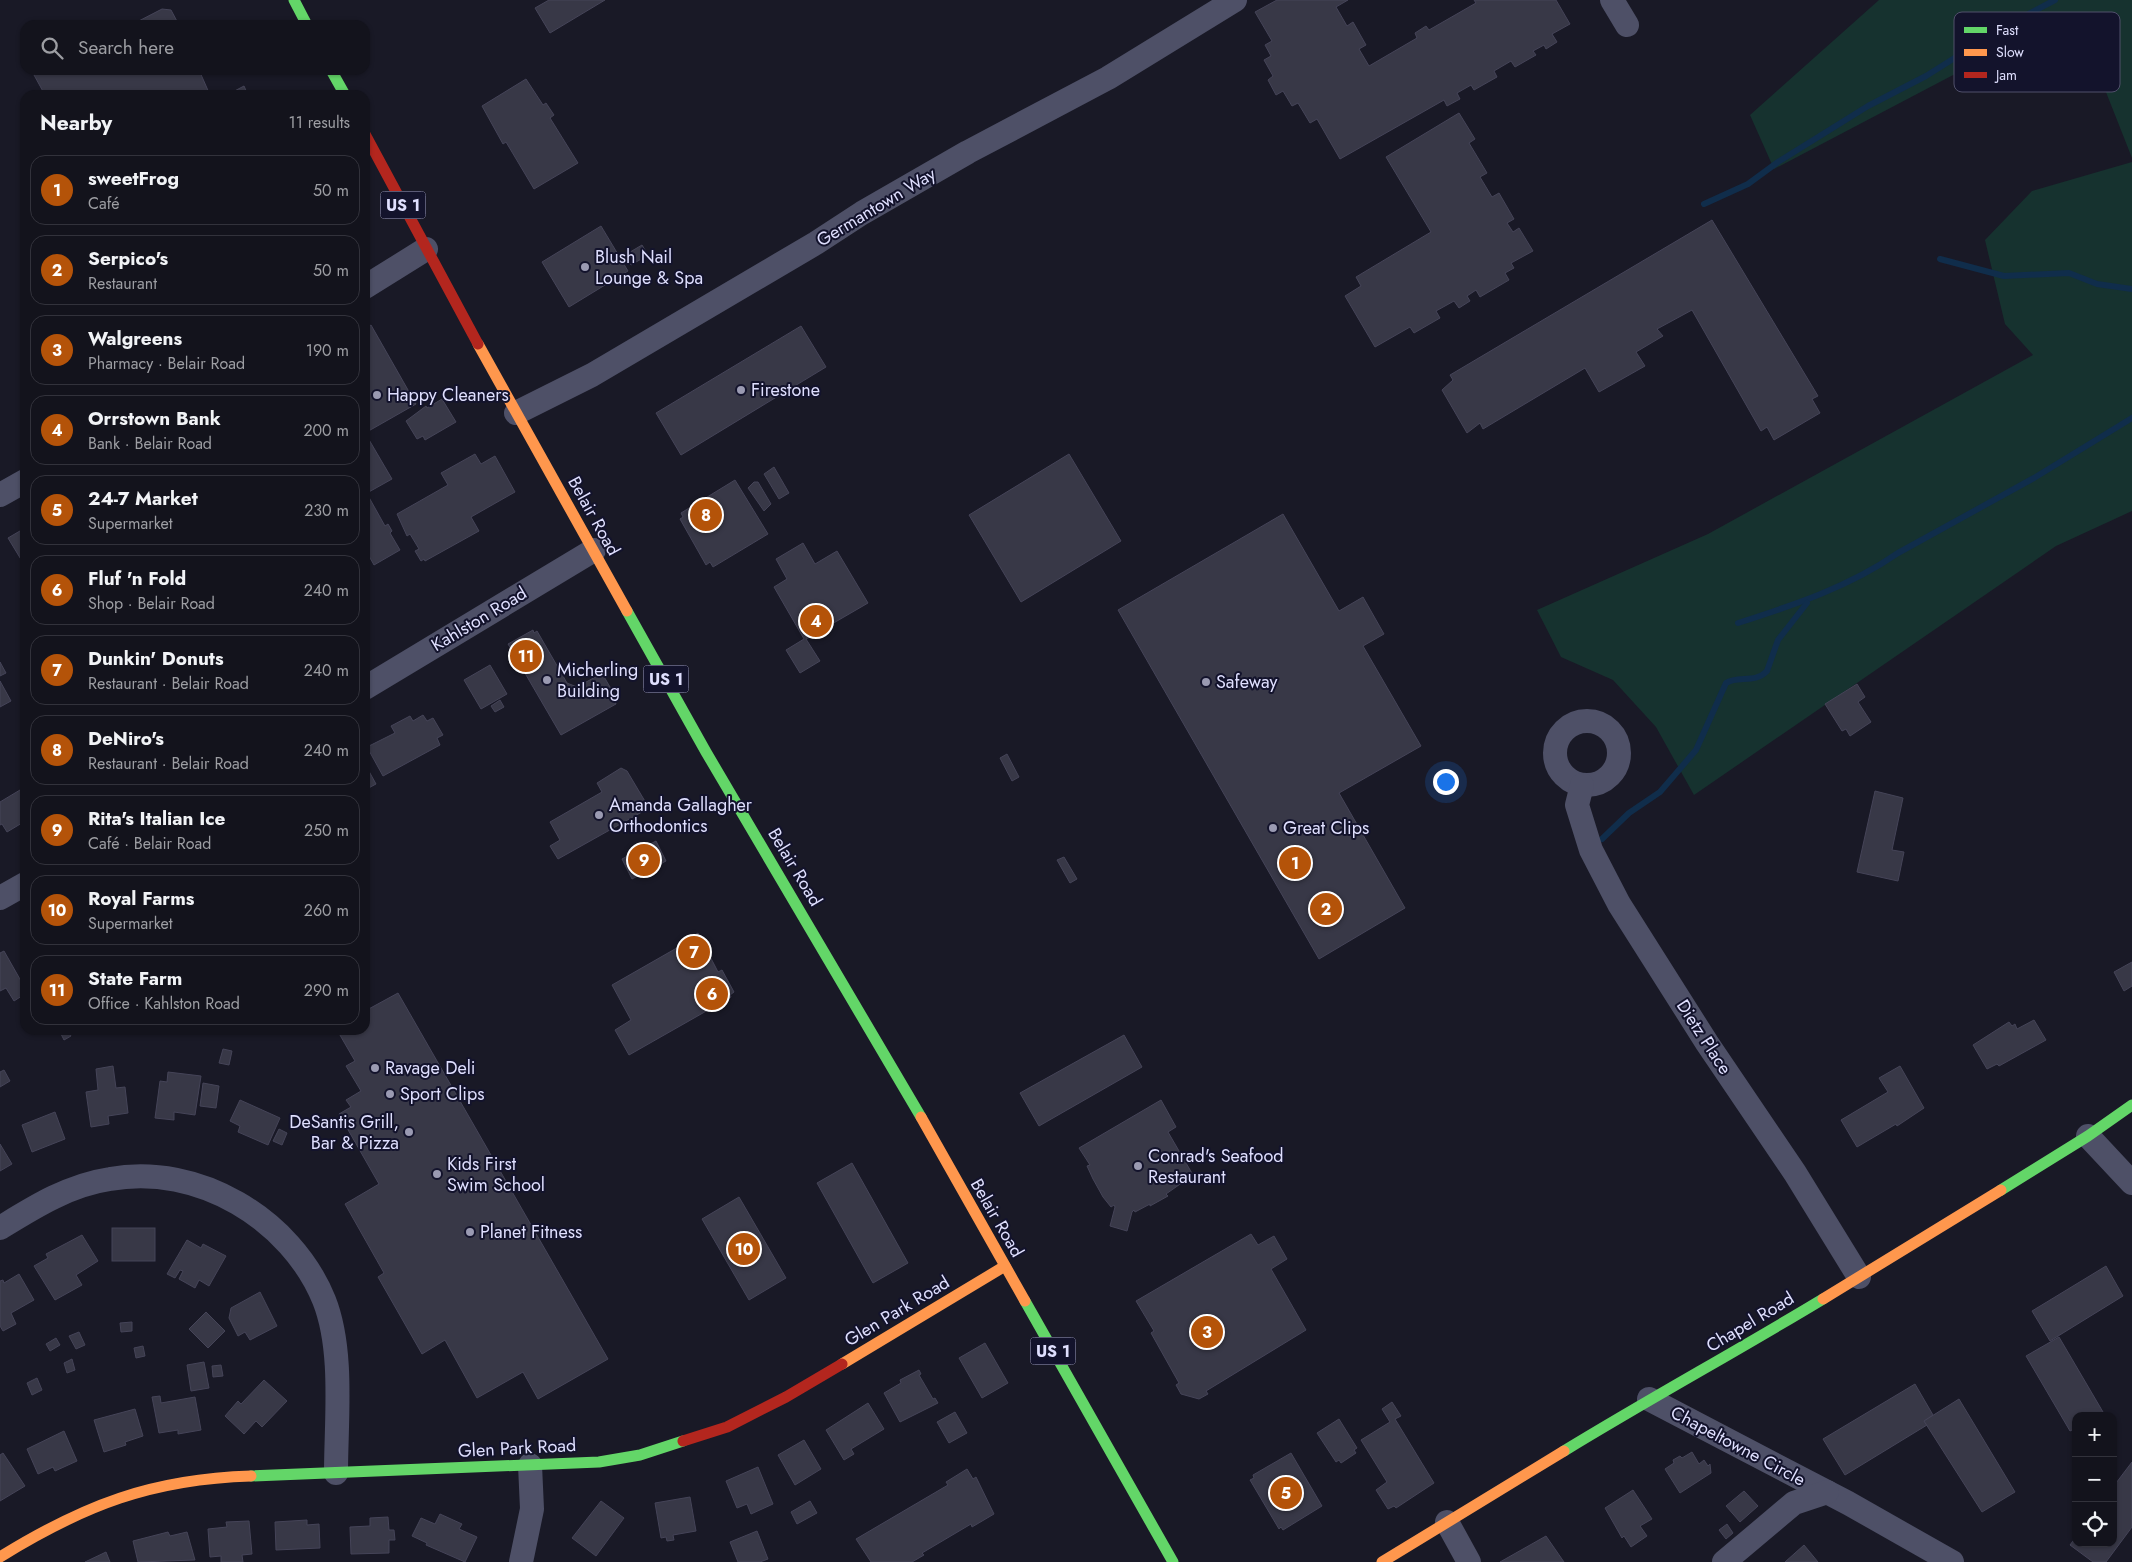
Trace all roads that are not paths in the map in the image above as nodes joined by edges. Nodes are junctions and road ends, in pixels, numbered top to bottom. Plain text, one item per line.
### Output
1 (294, 0) edge
2 (1235, 0) edge
3 (1612, 0) edge
4 (304, 20) edge
5 (1627, 25) dead end
6 (335, 75) edge
7 (342, 90) edge
8 (370, 143) edge
9 (426, 249) junction
10 (370, 284) edge
11 (516, 412) junction
12 (20, 483) edge
13 (0, 495) edge
14 (594, 550) junction
15 (370, 685) edge
16 (1582, 785) dead end
17 (20, 887) edge
18 (0, 898) edge
19 (2132, 1106) edge
20 (2088, 1136) junction
21 (2132, 1182) edge
22 (0, 1228) edge
23 (1005, 1266) junction
24 (1859, 1277) junction
25 (1649, 1399) junction
26 (530, 1465) junction
27 (336, 1473) junction
28 (1827, 1492) junction
29 (1447, 1522) junction
30 (0, 1557) edge
31 (521, 1562) edge
32 (1172, 1562) edge
33 (1382, 1562) edge
34 (1469, 1562) edge
35 (1724, 1562) edge
36 (1952, 1562) edge

1 - 4 main road
2 - 11 street, Germantown Way
3 - 5 street
6 - 7 main road
8 - 9 main road, Belair Road / US 1
9 - 10 street
9 - 11 main road, Belair Road / US 1
11 - 14 main road, Belair Road / US 1
12 - 13 street
14 - 15 street, Kahlston Road
14 - 23 main road, Belair Road / US 1
16 - 24 street, Dietz Place
17 - 18 street
19 - 20 main road, Chapel Road
20 - 21 street
20 - 24 main road, Chapel Road
22 - 27 street
23 - 26 main road, Glen Park Road
23 - 32 main road, Belair Road / US 1
24 - 25 main road, Chapel Road
25 - 28 street, Chapeltowne Circle
25 - 29 main road, Chapel Road
26 - 27 main road, Glen Park Road
26 - 31 street
27 - 30 main road, Glen Park Road
28 - 35 street, Chapeltowne Circle
28 - 36 street, Chapeltowne Circle
29 - 33 main road, Chapel Road
29 - 34 street

